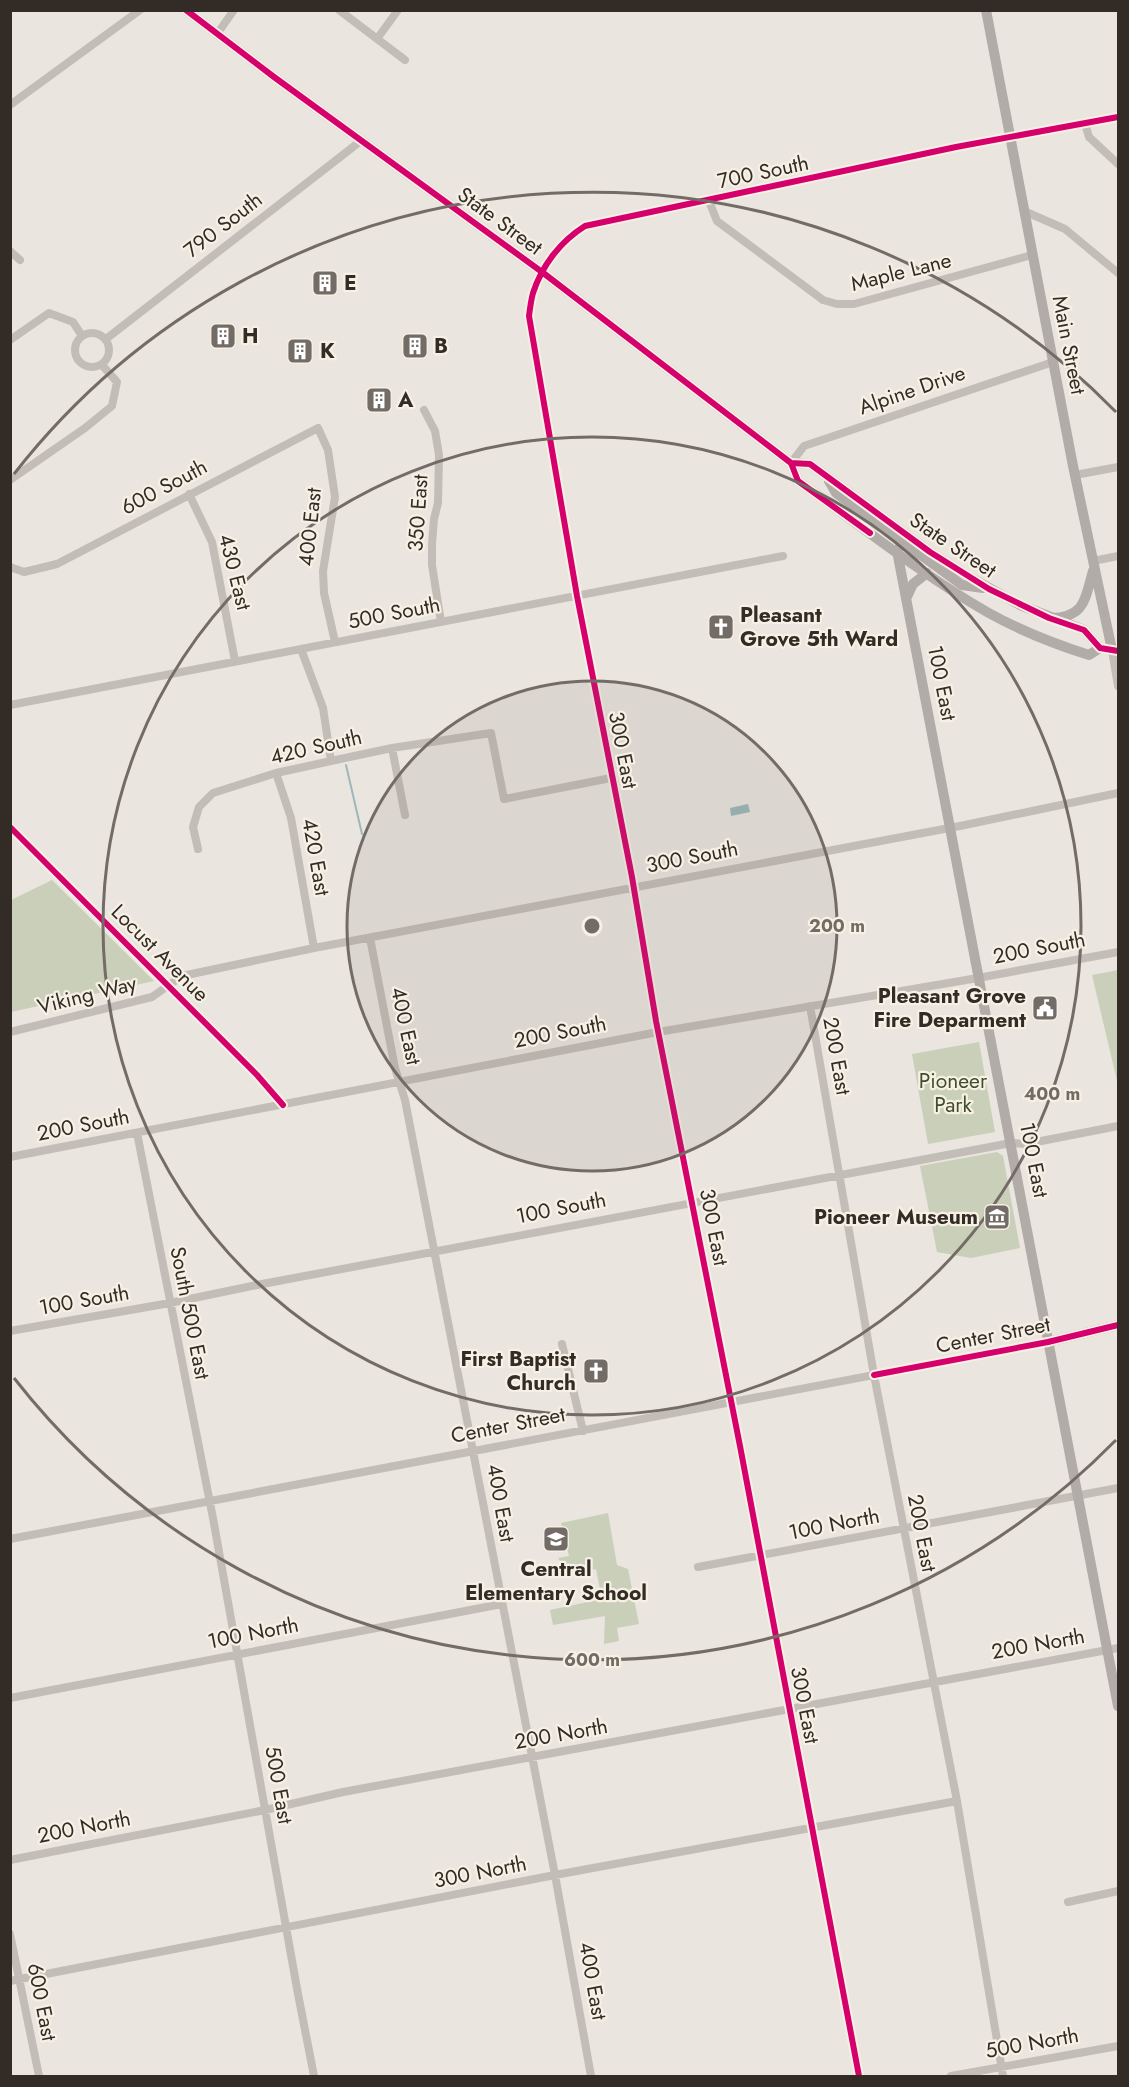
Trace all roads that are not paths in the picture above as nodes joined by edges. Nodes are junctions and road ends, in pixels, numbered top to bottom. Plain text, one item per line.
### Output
1 (140, 10) edge
2 (186, 10) edge
3 (234, 10) edge
4 (339, 10) edge
5 (398, 10) edge
6 (986, 10) edge
7 (217, 34) junction
8 (377, 39) junction
9 (405, 60) dead end
10 (10, 105) edge
11 (1119, 117) edge
12 (1085, 124) junction
13 (1011, 138) junction
14 (362, 140) junction
15 (1119, 164) edge
16 (709, 201) junction
17 (1024, 211) junction
18 (10, 251) edge
19 (1032, 255) junction
20 (20, 260) dead end
21 (542, 272) junction
22 (1119, 273) edge
23 (82, 336) junction
24 (106, 339) junction
25 (10, 340) edge
26 (1053, 362) junction
27 (102, 364) junction
28 (424, 410) dead end
29 (318, 428) joint
30 (791, 463) junction
31 (1119, 467) edge
32 (1075, 475) junction
33 (828, 477) junction
34 (10, 480) edge
35 (189, 494) junction
36 (900, 547) junction
37 (783, 556) dead end
38 (1119, 556) edge
39 (1094, 565) junction
40 (10, 567) edge
41 (927, 573) junction
42 (989, 590) junction
43 (577, 596) junction
44 (906, 599) junction
45 (1049, 618) junction
46 (441, 622) junction
47 (335, 642) junction
48 (301, 649) junction
49 (1110, 649) edge
50 (235, 661) junction
51 (1119, 686) edge
52 (10, 705) edge
53 (392, 748) junction
54 (331, 761) junction
55 (276, 773) junction
56 (611, 778) junction
57 (1119, 794) edge
58 (405, 814) dead end
59 (10, 827) edge
60 (950, 827) junction
61 (198, 849) dead end
62 (634, 887) junction
63 (370, 938) junction
64 (314, 948) junction
65 (1119, 952) edge
66 (978, 978) junction
67 (169, 986) junction
68 (810, 1006) junction
69 (10, 1032) edge
70 (658, 1032) junction
71 (400, 1082) junction
72 (283, 1105) junction
73 (1119, 1126) edge
74 (136, 1133) junction
75 (1011, 1143) junction
76 (10, 1157) edge
77 (838, 1174) junction
78 (692, 1202) junction
79 (434, 1251) junction
80 (170, 1303) junction
81 (1119, 1324) edge
82 (10, 1331) edge
83 (1048, 1342) junction
84 (562, 1344) dead end
85 (874, 1375) junction
86 (731, 1402) junction
87 (583, 1431) junction
88 (473, 1451) junction
89 (1119, 1488) edge
90 (1078, 1497) junction
91 (209, 1500) junction
92 (903, 1528) junction
93 (10, 1539) edge
94 (760, 1557) junction
95 (698, 1568) dead end
96 (502, 1604) junction
97 (1113, 1649) edge
98 (237, 1655) junction
99 (934, 1682) junction
100 (10, 1698) edge
101 (1119, 1706) edge
102 (789, 1710) junction
103 (531, 1758) junction
104 (957, 1801) junction
105 (265, 1810) junction
106 (811, 1827) junction
107 (10, 1860) edge
108 (555, 1875) junction
109 (1119, 1891) edge
110 (1068, 1902) dead end
111 (287, 1928) junction
112 (10, 1934) edge
113 (15, 1980) edge
114 (1119, 2046) edge
115 (1002, 2072) edge
116 (39, 2076) edge
117 (315, 2076) edge
118 (591, 2076) edge
119 (859, 2076) edge
120 (951, 2076) edge

1 - 10 street
2 - 7 main road, State Street
3 - 7 street
4 - 8 street
5 - 8 street
6 - 13 main road, Main Street
7 - 14 main road, State Street
8 - 9 street
11 - 12 street, 700 South
12 - 13 street, 700 South
12 - 15 street
13 - 16 street, 700 South
13 - 17 main road, Main Street
14 - 21 main road, State Street
14 - 24 street, 790 South
16 - 19 street, Maple Lane
16 - 21 street, 700 South
17 - 19 main road, Main Street
17 - 22 street
18 - 20 street
19 - 26 main road, Main Street
21 - 30 main road, State Street
21 - 43 street, 300 East
23 - 24 street
23 - 25 street
23 - 27 street
24 - 27 street
26 - 30 street, Alpine Drive
26 - 32 main road, Main Street
27 - 34 street
28 - 46 street, 350 East
29 - 35 street, 600 South
29 - 47 street, 400 East
30 - 33 main road, State Street
30 - 36 main road, State Street
31 - 32 street
32 - 39 main road, Main Street
33 - 36 main road
33 - 42 main road, State Street
35 - 40 street, 600 South
35 - 50 street, 430 East
36 - 41 main road, State Street
36 - 42 main road
36 - 44 main road, 100 East
37 - 43 street, 500 South
38 - 39 street
39 - 45 main road
39 - 49 main road, Main Street
41 - 44 main road
41 - 49 main road, State Street
42 - 45 main road, State Street
43 - 46 street, 500 South
43 - 56 street, 300 East
44 - 60 main road, 100 East
45 - 49 main road, State Street
46 - 47 street, 500 South
47 - 48 street, 500 South
48 - 50 street, 500 South
48 - 54 street
49 - 51 street, Main Street
50 - 52 street, 500 South
53 - 54 street, 420 South
53 - 56 street, 420 South
53 - 58 street
54 - 55 street, 420 South
55 - 61 street, 420 South
55 - 64 street, 420 East
56 - 62 street, 300 East
57 - 60 street, 300 South
59 - 67 street, Locust Avenue
60 - 62 street, 300 South
60 - 66 main road, 100 East
62 - 63 street, 300 South
62 - 70 street, 300 East
63 - 64 street, 300 South
63 - 71 street, 400 East
64 - 67 street, 300 South
65 - 66 street, 200 South
66 - 68 street, 200 South
66 - 75 main road, 100 East
67 - 69 street, Viking Way
67 - 72 street, Locust Avenue
68 - 70 street, 200 South
68 - 77 street, 200 East
70 - 71 street, 200 South
70 - 78 street, 300 East
71 - 72 street, 200 South
71 - 79 street, 400 East
72 - 74 street, 200 South
73 - 75 street, 100 South
74 - 76 street, 200 South
74 - 80 street, South 500 East
75 - 77 street, 100 South
75 - 83 main road, 100 East
77 - 78 street, 100 South
77 - 85 street, 200 East
78 - 79 street, 100 South
78 - 86 street, 300 East
79 - 80 street, 100 South
79 - 88 street, 400 East
80 - 82 street, 100 South
80 - 91 street, South 500 East
81 - 83 main road, Center Street
83 - 85 street, Center Street
83 - 90 main road, 100 East
84 - 87 street
85 - 86 street, Center Street
85 - 92 street, 200 East
86 - 87 street, Center Street
86 - 94 street, 300 East
87 - 88 street, Center Street
88 - 91 street, Center Street
88 - 96 street, 400 East
89 - 90 street, 100 North
90 - 92 street, 100 North
90 - 97 main road, 100 East
91 - 93 street, Center Street
91 - 98 street, 500 East
92 - 94 street, 100 North
92 - 99 street, 200 East
94 - 95 street, 100 North
94 - 102 street, 300 East
96 - 98 street, 100 North
96 - 103 street, 400 East
97 - 99 street, 200 North
97 - 101 main road, 100 East
98 - 100 street, 100 North
98 - 105 street, 500 East
99 - 102 street, 200 North
99 - 104 street, 200 East
102 - 103 street, 200 North
102 - 106 street, 300 East
103 - 105 street, 200 North
103 - 108 street, 400 East
104 - 106 street, 300 North
104 - 115 street, 200 East
105 - 107 street, 200 North
105 - 111 street, 500 East
106 - 108 street, 300 North
106 - 119 street, 300 East
108 - 111 street, 300 North
108 - 118 street, 400 East
109 - 110 street
111 - 113 street, 300 North
111 - 117 street, 500 East
112 - 113 street, 600 East
113 - 116 street, 600 East
114 - 115 street, 500 North
115 - 120 street, 500 North

